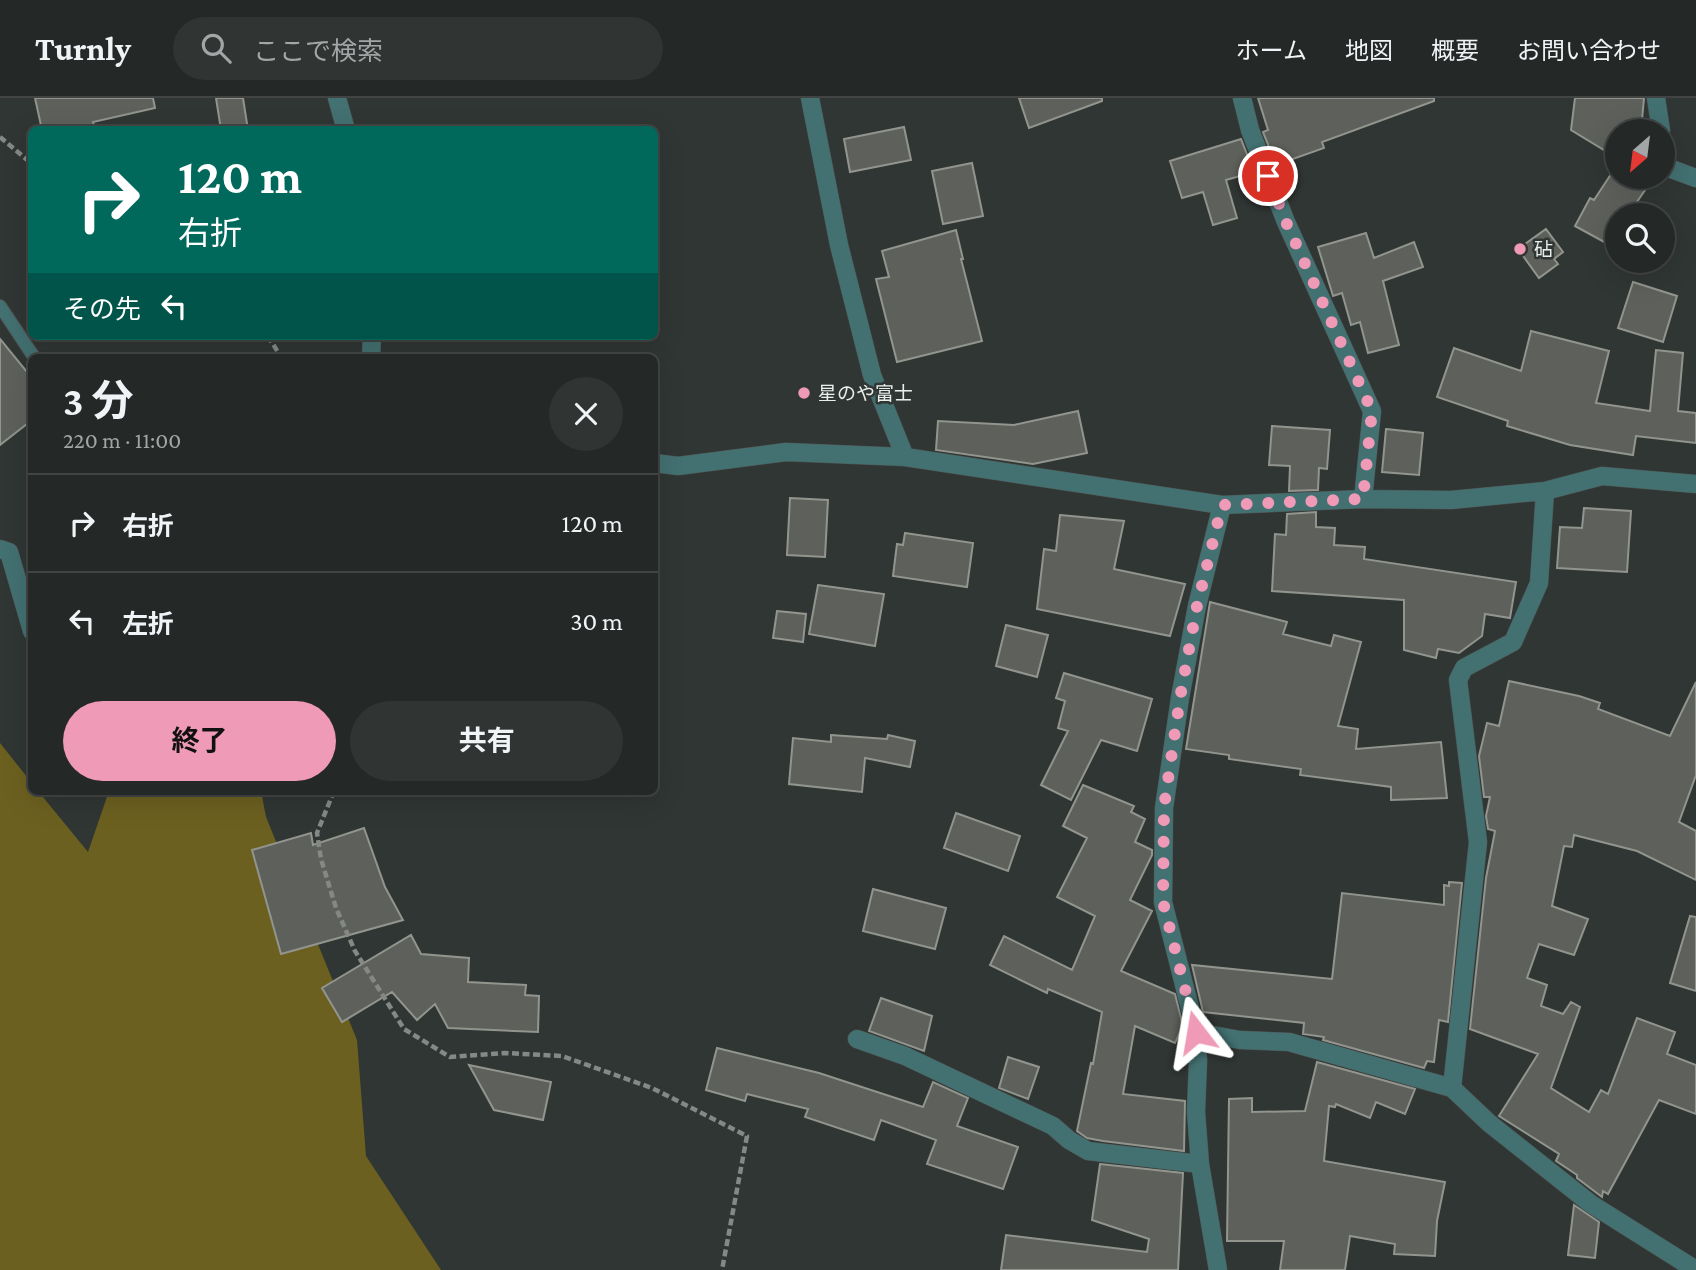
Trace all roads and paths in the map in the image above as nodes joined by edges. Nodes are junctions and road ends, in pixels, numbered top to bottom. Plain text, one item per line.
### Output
1 (337, 98) edge
2 (810, 98) edge
3 (1242, 98) edge
4 (1656, 98) edge
5 (1659, 119) edge
6 (345, 126) edge
7 (0, 137) edge
8 (28, 161) edge
9 (1675, 171) edge
10 (1696, 178) edge
11 (0, 306) edge
12 (32, 354) edge
13 (905, 457) junction
14 (658, 464) edge
15 (1696, 484) edge
16 (1545, 491) junction
17 (1363, 499) junction
18 (1222, 505) junction
19 (0, 549) edge
20 (28, 617) edge
21 (332, 795) edge
22 (1196, 1032) junction
23 (857, 1039) dead end
24 (1452, 1088) junction
25 (1200, 1164) junction
26 (722, 1270) edge
27 (1218, 1270) edge
28 (1696, 1270) edge

1 - 6 street
2 - 13 street
3 - 17 street
4 - 5 street
7 - 8 path
9 - 10 street
11 - 12 lane
13 - 14 street
13 - 18 street
15 - 16 street
16 - 17 street
16 - 24 street
17 - 18 street
18 - 22 street
19 - 20 street
21 - 26 path
22 - 24 street
22 - 25 street
23 - 25 street
24 - 28 street
25 - 27 street

